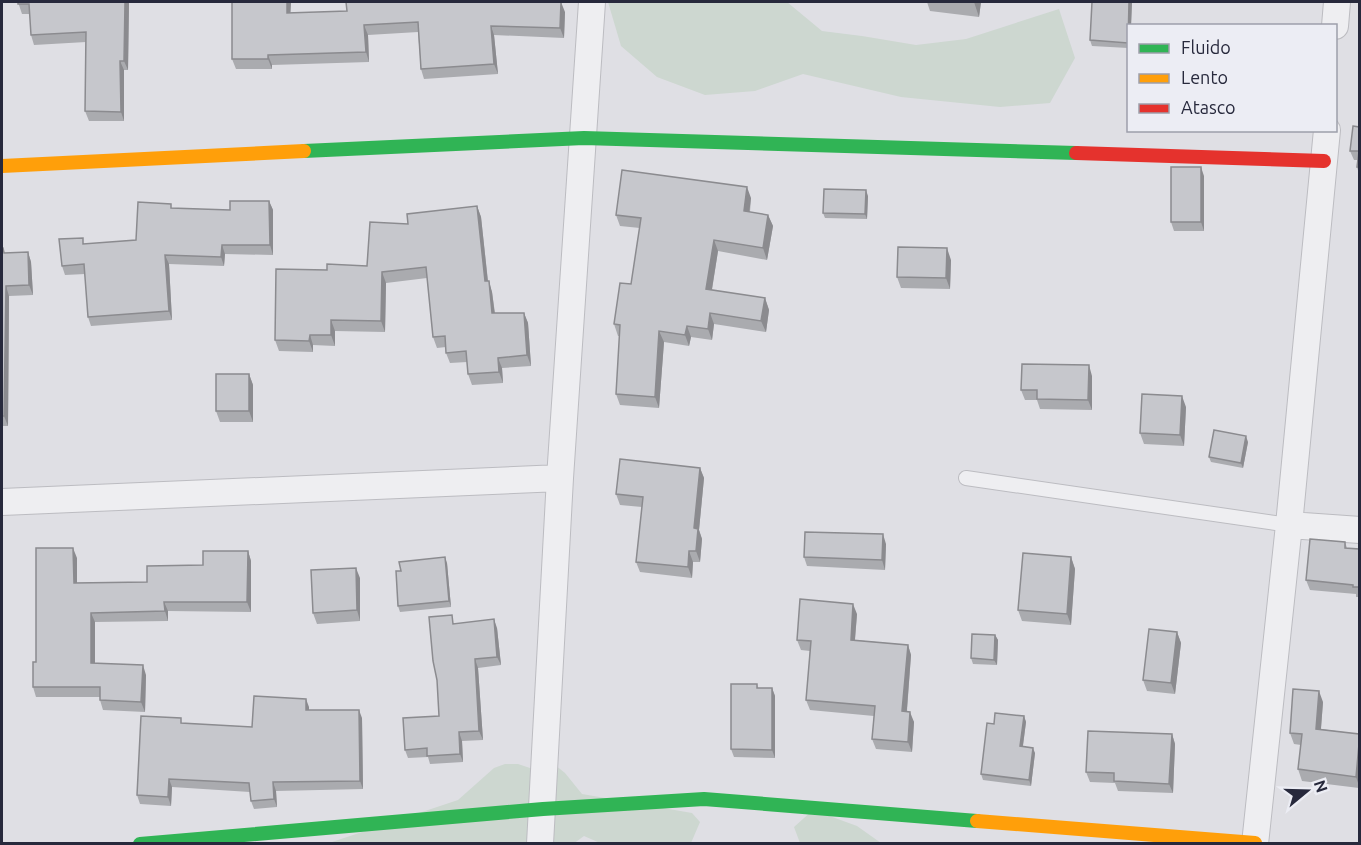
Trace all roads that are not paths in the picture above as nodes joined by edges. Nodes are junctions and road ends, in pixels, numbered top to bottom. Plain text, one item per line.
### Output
1 (592, 2) edge
2 (1336, 2) edge
3 (1335, 24) edge
4 (1327, 132) edge
5 (584, 138) junction
6 (1324, 161) junction
7 (2, 166) edge
8 (560, 478) junction
9 (966, 478) dead end
10 (2, 502) edge
11 (1288, 525) junction
12 (1359, 530) edge
13 (543, 809) junction
14 (140, 843) edge
15 (540, 843) edge
16 (1255, 843) edge

1 - 5 street
2 - 3 street
4 - 6 street
5 - 6 street
5 - 7 street
5 - 8 street
6 - 11 street
8 - 10 street
8 - 13 street
9 - 11 lane
11 - 12 street
11 - 16 street
13 - 14 street
13 - 15 street
13 - 16 street

